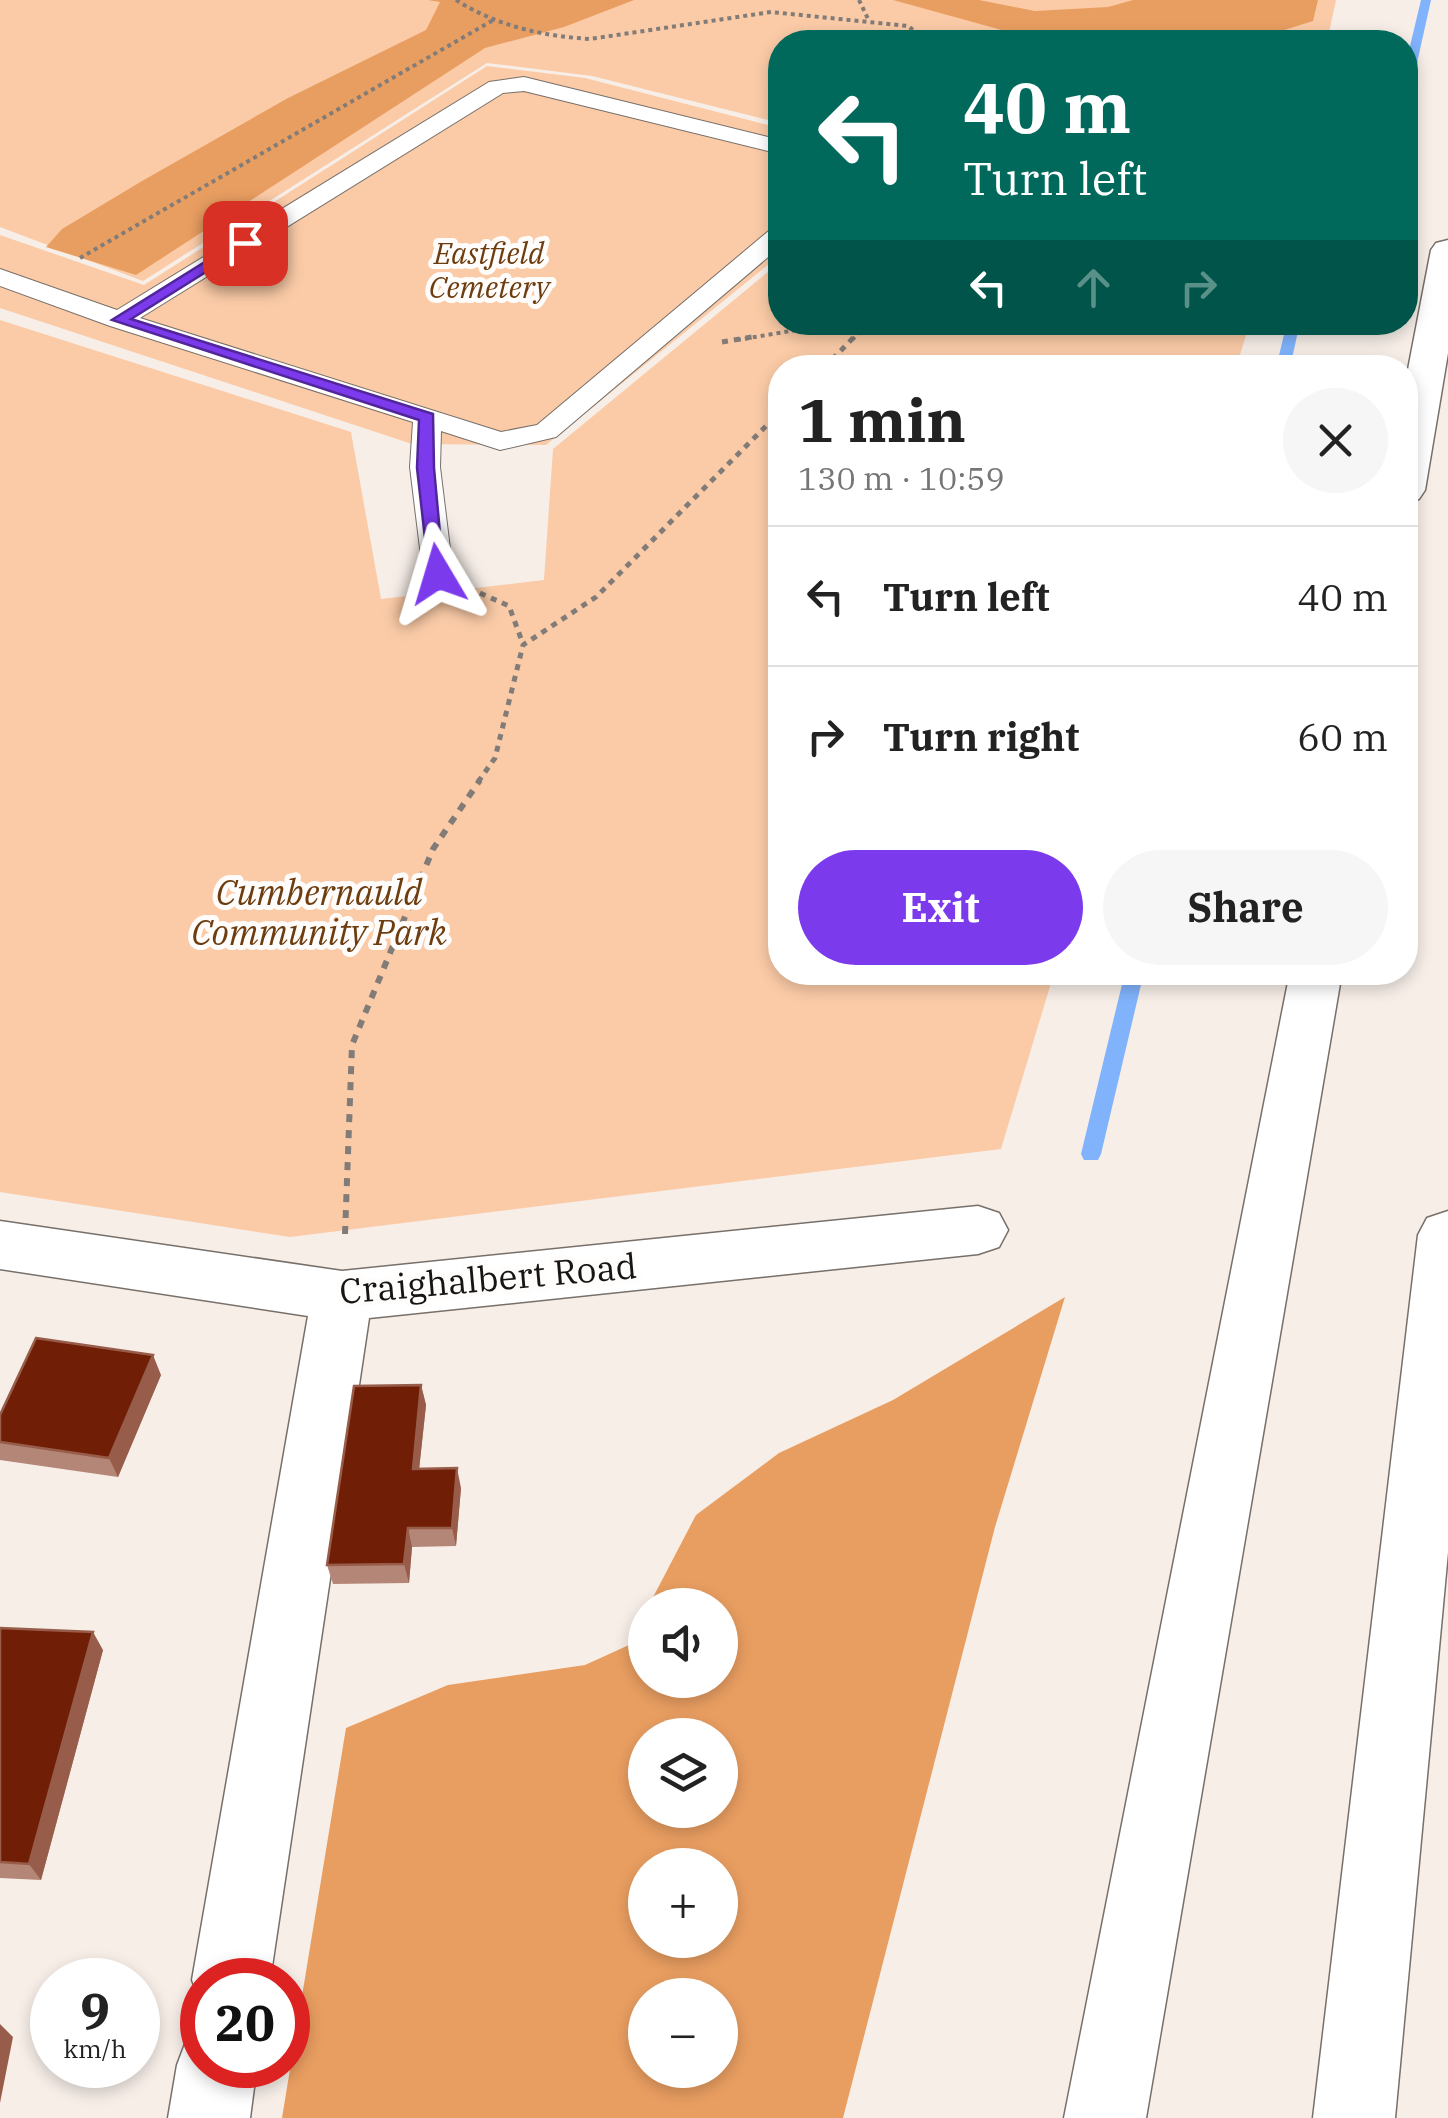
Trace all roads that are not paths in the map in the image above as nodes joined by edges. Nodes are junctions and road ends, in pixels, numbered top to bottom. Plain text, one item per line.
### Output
1 (768, 143) edge
2 (768, 244) edge
3 (1448, 250) edge
4 (0, 278) edge
5 (119, 320) junction
6 (1418, 417) edge
7 (428, 418) junction
8 (438, 574) road end
9 (1314, 985) edge
10 (978, 1230) dead end
11 (1448, 1235) edge
12 (0, 1245) edge
13 (342, 1296) junction
14 (235, 1958) edge
15 (213, 2088) edge
16 (208, 2118) edge
17 (1105, 2118) edge
18 (1354, 2118) edge

1 - 5 lane
2 - 7 lane
3 - 6 main road
4 - 5 lane
5 - 7 lane
7 - 8 lane
9 - 17 main road
10 - 13 main road, Craighalbert Road
11 - 18 main road
12 - 13 main road, Craighalbert Road
13 - 14 main road
15 - 16 main road

